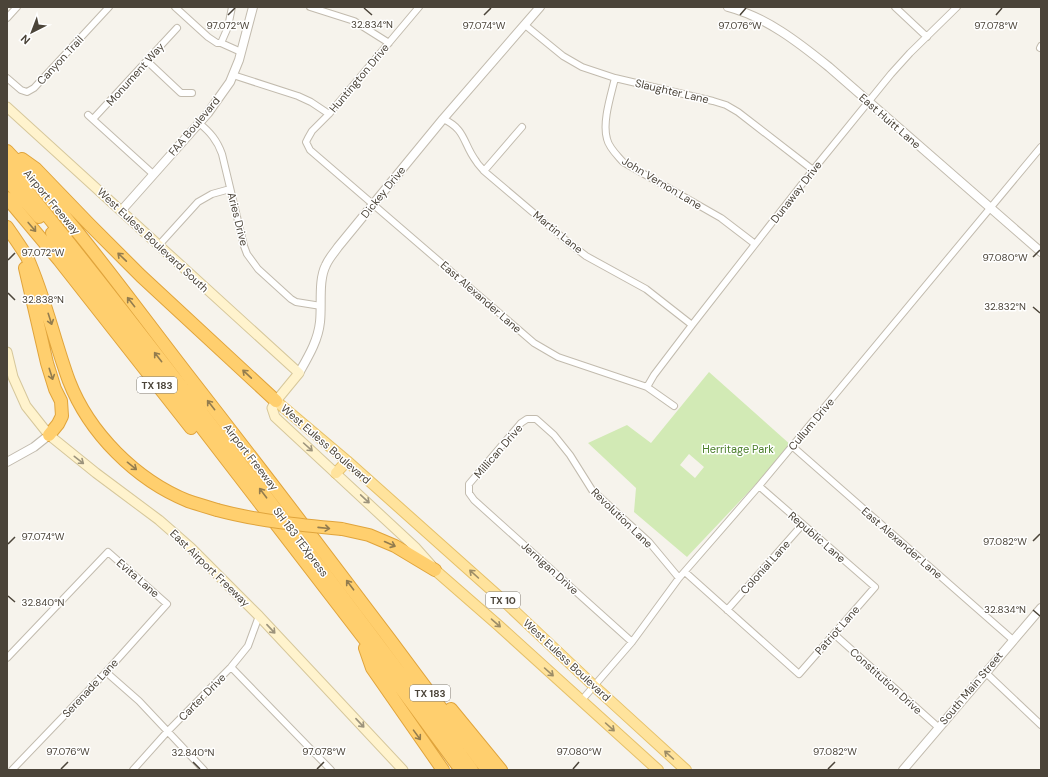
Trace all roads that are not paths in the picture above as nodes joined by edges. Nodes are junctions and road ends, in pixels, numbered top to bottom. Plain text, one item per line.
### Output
1 (17, 7) edge
2 (109, 7) edge
3 (175, 7) edge
4 (232, 7) edge
5 (253, 7) edge
6 (310, 7) edge
7 (419, 7) edge
8 (540, 7) edge
9 (728, 7) edge
10 (895, 7) edge
11 (957, 7) edge
12 (7, 18) edge
13 (525, 25) junction
14 (177, 28) dead end
15 (927, 37) junction
16 (221, 43) junction
17 (389, 43) junction
18 (241, 52) junction
19 (147, 61) junction
20 (233, 75) junction
21 (7, 78) edge
22 (615, 78) junction
23 (192, 93) dead end
24 (868, 102) junction
25 (7, 107) edge
26 (329, 114) junction
27 (443, 119) junction
28 (199, 123) junction
29 (522, 128) dead end
30 (7, 147) edge
31 (1041, 147) edge
32 (310, 150) joint
33 (7, 151) edge
34 (7, 167) edge
35 (813, 170) junction
36 (484, 171) junction
37 (154, 174) junction
38 (7, 180) edge
39 (230, 189) junction
40 (7, 198) edge
41 (373, 204) junction
42 (991, 209) junction
43 (121, 211) junction
44 (7, 227) edge
45 (755, 244) junction
46 (159, 245) junction
47 (1041, 252) edge
48 (26, 256) junction
49 (321, 306) junction
50 (692, 325) junction
51 (7, 352) edge
52 (299, 373) junction
53 (647, 387) junction
54 (276, 401) junction
55 (674, 406) dead end
56 (536, 419) joint
57 (49, 435) junction
58 (792, 446) junction
59 (347, 461) junction
60 (7, 462) edge
61 (336, 473) junction
62 (759, 486) junction
63 (469, 493) joint
64 (802, 524) junction
65 (435, 570) junction
66 (685, 572) junction
67 (679, 578) junction
68 (875, 587) joint
69 (167, 604) joint
70 (727, 610) junction
71 (1040, 612) edge
72 (259, 616) junction
73 (374, 617) junction
74 (834, 634) junction
75 (1012, 640) junction
76 (632, 642) junction
77 (365, 648) junction
78 (7, 658) edge
79 (231, 667) junction
80 (106, 672) junction
81 (986, 672) junction
82 (594, 686) junction
83 (581, 701) junction
84 (1041, 725) edge
85 (938, 728) junction
86 (167, 732) junction
87 (12, 770) edge
88 (133, 770) edge
89 (204, 770) edge
90 (331, 770) edge
91 (403, 770) edge
92 (443, 770) edge
93 (454, 770) edge
94 (461, 770) edge
95 (472, 770) edge
96 (487, 770) edge
97 (501, 770) edge
98 (658, 770) edge
99 (686, 770) edge
100 (903, 770) edge

1 - 12 street
2 - 21 street, Canyon Trail
3 - 16 street
4 - 16 street
5 - 18 street, FAA Boulevard
6 - 17 street
7 - 17 street, Huntington Drive
8 - 13 street, Dickey Drive
9 - 24 street, East Huitt Lane
10 - 15 street
11 - 15 street, Dunaway Drive
13 - 22 street, Slaughter Lane
13 - 27 street, Dickey Drive
14 - 19 street, Monument Way
15 - 24 street, Dunaway Drive
16 - 18 street
17 - 26 street, Huntington Drive
18 - 20 street, FAA Boulevard
19 - 23 street
19 - 37 street, Monument Way
20 - 26 street
20 - 28 street, FAA Boulevard
22 - 35 street, Slaughter Lane
22 - 45 street, John Vernon Lane
24 - 35 street, Dunaway Drive
24 - 42 street, East Huitt Lane
25 - 43 main road, West Euless Boulevard South
26 - 32 street, Huntington Drive
27 - 36 street, Martin Lane
27 - 41 street, Dickey Drive
28 - 37 street, FAA Boulevard
28 - 39 street, Aries Drive
29 - 36 street
54 -> 30 highway
31 - 42 street, Cullum Drive
32 - 41 street, East Alexander Lane
73 -> 33 highway, Airport Freeway / TX 183
95 -> 34 highway, SH 183 TEXpress
35 - 45 street, Dunaway Drive
36 - 50 street, Martin Lane
37 - 43 street, FAA Boulevard
38 - 94 highway, SH 183 TEXpress
39 - 46 street
39 - 49 street, Aries Drive
40 -> 77 highway, TX 183
41 - 49 street, Dickey Drive
41 - 53 street, East Alexander Lane
42 - 47 street, East Huitt Lane
42 - 58 street, Cullum Drive
43 - 46 main road, West Euless Boulevard South
44 - 48 highway
45 - 50 street, Dunaway Drive
46 - 52 main road, West Euless Boulevard South
48 -> 57 highway
48 -> 65 highway, bridge
49 - 52 street, Dickey Drive
50 - 53 street, Dunaway Drive
51 - 57 main road, East Airport Freeway
52 - 54 main road, Dickey Drive
53 - 55 street, East Alexander Lane
54 - 59 main road, West Euless Boulevard / TX 10
54 -> 61 main road, West Euless Boulevard
56 - 63 street, Millican Drive
56 - 67 street, Revolution Lane
57 - 60 street
57 -> 72 main road, East Airport Freeway
58 - 62 street, Cullum Drive
58 - 75 street, East Alexander Lane
59 - 61 main road
82 -> 59 main road, West Euless Boulevard / TX 10
61 -> 65 main road, West Euless Boulevard
62 - 64 street, Republic Lane
62 - 66 street, Cullum Drive
63 - 76 street, Jernigan Drive
64 - 68 street, Republic Lane
64 - 70 street, Colonial Lane
65 -> 83 main road, West Euless Boulevard / TX 10
66 - 67 street, Cullum Drive
66 - 70 street
67 - 76 street, Cullum Drive
68 - 74 street, Patriot Lane
69 - 78 street, Evita Lane
69 - 80 street, Serenade Lane
70 - 74 street, Patriot Lane
71 - 75 street, South Main Street
72 - 79 street, Carter Drive
72 -> 91 main road, East Airport Freeway
73 - 96 highway, Airport Freeway / TX 183
73 - 97 highway
74 - 85 street, Constitution Drive
75 - 81 street, South Main Street
76 - 82 street, Cullum Drive
77 -> 92 highway
77 - 93 highway, TX 183
79 - 86 street, Carter Drive
79 - 90 street
80 - 86 street
80 - 87 street, Serenade Lane
81 - 84 street
81 - 85 street, South Main Street
82 - 83 street, Cullum Drive
99 -> 82 main road, West Euless Boulevard / TX 10
83 -> 98 main road, West Euless Boulevard / TX 10
85 - 100 street, South Main Street
86 - 88 street, Carter Drive
86 - 89 street

